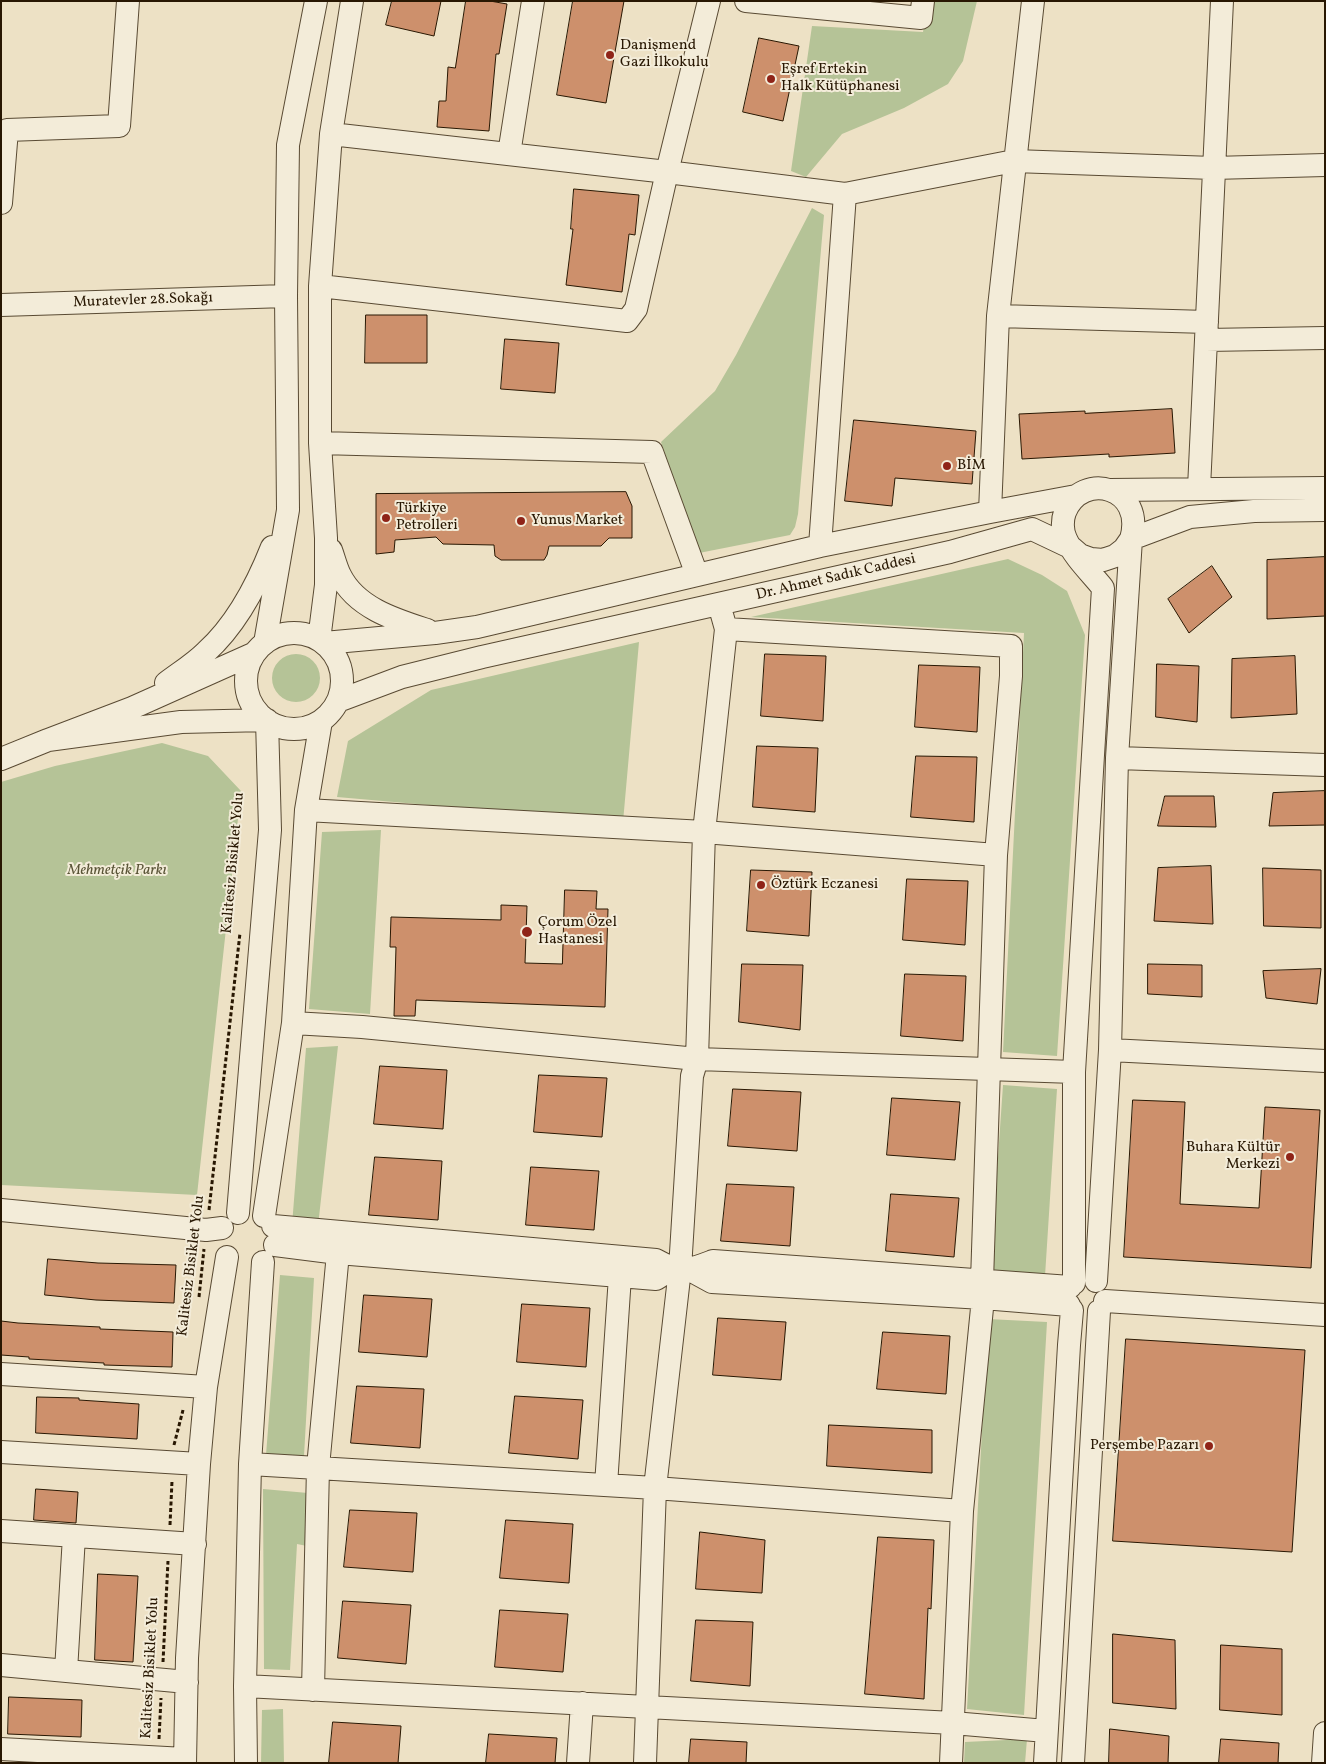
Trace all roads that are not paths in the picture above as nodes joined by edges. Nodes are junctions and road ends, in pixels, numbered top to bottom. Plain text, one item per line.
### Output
1 (128, 1) edge
2 (316, 1) edge
3 (352, 1) edge
4 (533, 1) edge
5 (709, 1) edge
6 (746, 1) edge
7 (922, 1) edge
8 (1033, 1) edge
9 (1222, 1) edge
10 (4, 130) edge
11 (331, 134) junction
12 (509, 154) junction
13 (1014, 161) junction
14 (1325, 165) edge
15 (1213, 168) junction
16 (667, 172) junction
17 (845, 194) junction
18 (1, 204) edge
19 (320, 286) junction
20 (286, 296) junction
21 (1, 305) edge
22 (998, 316) junction
23 (1206, 331) junction
24 (1325, 338) edge
25 (320, 444) junction
26 (1199, 488) junction
27 (1325, 488) edge
28 (1110, 490) junction
29 (1076, 496) junction
30 (288, 510) junction
31 (1325, 510) edge
32 (990, 512) junction
33 (326, 538) junction
34 (1131, 539) junction
35 (820, 546) junction
36 (1072, 548) junction
37 (697, 575) junction
38 (719, 604) junction
39 (726, 629) junction
40 (435, 633) junction
41 (321, 641) junction
42 (260, 648) junction
43 (338, 702) junction
44 (132, 708) junction
45 (266, 720) junction
46 (321, 721) junction
47 (48, 740) junction
48 (1117, 758) junction
49 (1, 759) edge
50 (1325, 765) edge
51 (306, 810) junction
52 (704, 832) junction
53 (996, 855) junction
54 (293, 1023) junction
55 (1110, 1050) junction
56 (697, 1059) junction
57 (1325, 1062) edge
58 (989, 1070) junction
59 (1074, 1072) junction
60 (1, 1210) edge
61 (238, 1213) junction
62 (214, 1229) junction
63 (268, 1237) junction
64 (338, 1253) junction
65 (227, 1257) junction
66 (680, 1269) junction
67 (620, 1276) junction
68 (1096, 1280) junction
69 (982, 1289) junction
70 (1071, 1296) junction
71 (1102, 1306) junction
72 (1325, 1315) edge
73 (1, 1374) edge
74 (197, 1387) junction
75 (1, 1452) edge
76 (199, 1464) junction
77 (250, 1464) junction
78 (318, 1467) junction
79 (606, 1485) junction
80 (655, 1488) junction
81 (962, 1511) junction
82 (1, 1531) edge
83 (74, 1536) junction
84 (194, 1544) junction
85 (1, 1665) edge
86 (66, 1671) junction
87 (188, 1682) junction
88 (245, 1686) junction
89 (313, 1690) junction
90 (582, 1703) junction
91 (648, 1708) junction
92 (953, 1723) junction
93 (1046, 1730) junction
94 (1325, 1733) edge
95 (1, 1749) edge
96 (185, 1761) edge
97 (246, 1763) edge
98 (578, 1763) edge
99 (645, 1763) edge
100 (951, 1763) edge
101 (1045, 1763) edge
102 (1073, 1763) edge
103 (1323, 1763) edge

1 - 10 street
2 - 20 street
3 - 11 street
4 - 12 street
5 - 16 street
6 - 7 street
8 - 13 street
9 - 15 street
10 - 18 street
11 - 12 street
11 - 19 street
12 - 16 street
13 - 15 street
13 - 17 street
13 - 22 street
14 - 15 street
15 - 23 street
16 - 17 street
16 - 19 street
17 - 35 street
19 - 25 street
20 - 21 street, Muratevler 28.Sokağı
20 - 30 street
22 - 23 street
22 - 32 street
23 - 24 street
23 - 26 street
25 - 33 street
25 - 37 street
26 - 27 street
26 - 28 street
28 - 29 street
28 - 34 street
29 - 32 street
29 - 36 street
30 - 42 street
30 - 44 street
31 - 34 street, Dr. Ahmet Sadık Caddesi
32 - 35 street
33 - 40 street
33 - 41 street
34 - 36 street, Dr. Ahmet Sadık Caddesi
34 - 48 street
35 - 37 street
36 - 38 street, Dr. Ahmet Sadık Caddesi
36 - 59 street
37 - 40 street
38 - 39 street
38 - 43 street, Dr. Ahmet Sadık Caddesi
39 - 52 street
39 - 53 street
40 - 41 street
41 - 42 street
41 - 43 street
42 - 44 street
42 - 45 street
43 - 46 street
44 - 47 street
45 - 46 street
45 - 47 street
45 - 61 street
46 - 51 street
47 - 49 street
48 - 50 street
48 - 55 street
51 - 52 street
51 - 54 street
52 - 53 street
52 - 56 street
53 - 58 street
54 - 56 street
54 - 63 street
55 - 57 street
55 - 68 street
56 - 58 street
56 - 66 street
58 - 59 street
58 - 69 street
59 - 70 street
60 - 62 street
61 - 62 street
61 - 63 street
62 - 65 street
63 - 64 street
63 - 65 street
63 - 66 street
63 - 77 street
64 - 67 street
64 - 78 street
65 - 74 street
66 - 67 street
66 - 69 street
66 - 80 street
67 - 79 street
68 - 70 street
68 - 71 street
69 - 70 street
69 - 81 street
70 - 71 street
70 - 93 street
71 - 72 street
71 - 102 street
73 - 74 street
74 - 76 street
75 - 76 street
76 - 84 street
77 - 78 street
77 - 88 street
78 - 79 street
78 - 89 street
79 - 80 street
80 - 81 street
80 - 91 street
81 - 92 street
82 - 83 street
83 - 84 street
83 - 86 street
84 - 87 street
85 - 86 street
86 - 87 street
87 - 96 street
88 - 89 street
88 - 97 street
89 - 90 street
90 - 91 street
90 - 98 street
91 - 92 street
91 - 99 street
92 - 93 street
92 - 100 street
93 - 101 street
94 - 103 street
95 - 96 street

